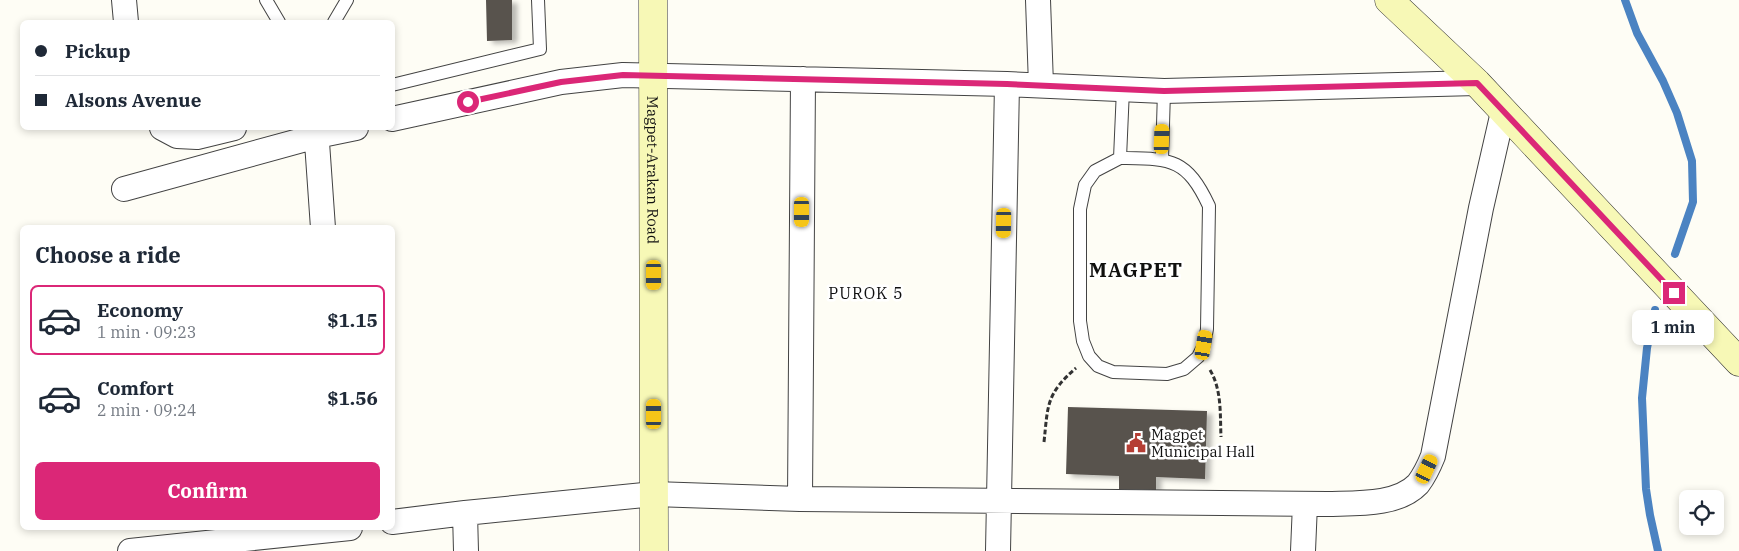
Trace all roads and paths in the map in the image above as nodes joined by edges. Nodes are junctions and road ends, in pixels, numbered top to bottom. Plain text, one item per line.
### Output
1 (124, 0) edge
2 (266, 0) edge
3 (347, 0) edge
4 (538, 0) edge
5 (653, 0) edge
6 (1038, 0) edge
7 (1389, 0) edge
8 (126, 20) edge
9 (278, 20) edge
10 (335, 20) edge
11 (653, 75) junction
12 (804, 79) junction
13 (1477, 83) junction
14 (395, 84) edge
15 (1007, 84) junction
16 (1041, 85) junction
17 (1123, 89) junction
18 (1164, 91) junction
19 (1503, 112) junction
20 (395, 118) edge
21 (166, 130) edge
22 (226, 130) edge
23 (336, 130) edge
24 (316, 132) edge
25 (1120, 158) junction
26 (1162, 159) junction
27 (124, 189) dead end
28 (322, 225) edge
29 (1089, 356) junction
30 (1198, 357) junction
31 (1739, 362) edge
32 (1222, 437) dead end
33 (1044, 442) dead end
34 (654, 494) junction
35 (800, 499) junction
36 (998, 500) junction
37 (1306, 504) junction
38 (465, 513) junction
39 (395, 522) edge
40 (343, 530) edge
41 (318, 537) edge
42 (130, 551) edge
43 (136, 551) edge
44 (466, 551) edge
45 (654, 551) edge
46 (998, 551) edge
47 (1303, 551) edge

1 - 8 street
2 - 9 lane
3 - 10 lane
4 - 14 lane
5 - 11 main road, Magpet-Arakan Road
6 - 16 street
7 - 13 main road
11 - 12 street
11 - 20 street
11 - 34 main road, Magpet-Arakan Road
12 - 15 street
12 - 35 street
13 - 18 street
13 - 19 main road
15 - 16 street
15 - 36 street
16 - 17 street
17 - 18 street
17 - 25 lane
18 - 26 lane
19 - 31 main road
19 - 37 street
21 - 22 street
23 - 24 street
24 - 27 street
24 - 28 street
25 - 26 lane
25 - 29 lane
26 - 30 lane
29 - 30 lane
29 - 33 path
30 - 32 path
34 - 35 street
34 - 38 street
34 - 45 main road, Magpet-Arakan Road
35 - 36 street
36 - 37 street
36 - 46 street
37 - 47 street
38 - 39 street
38 - 44 street
40 - 41 street
41 - 43 street
42 - 43 street

